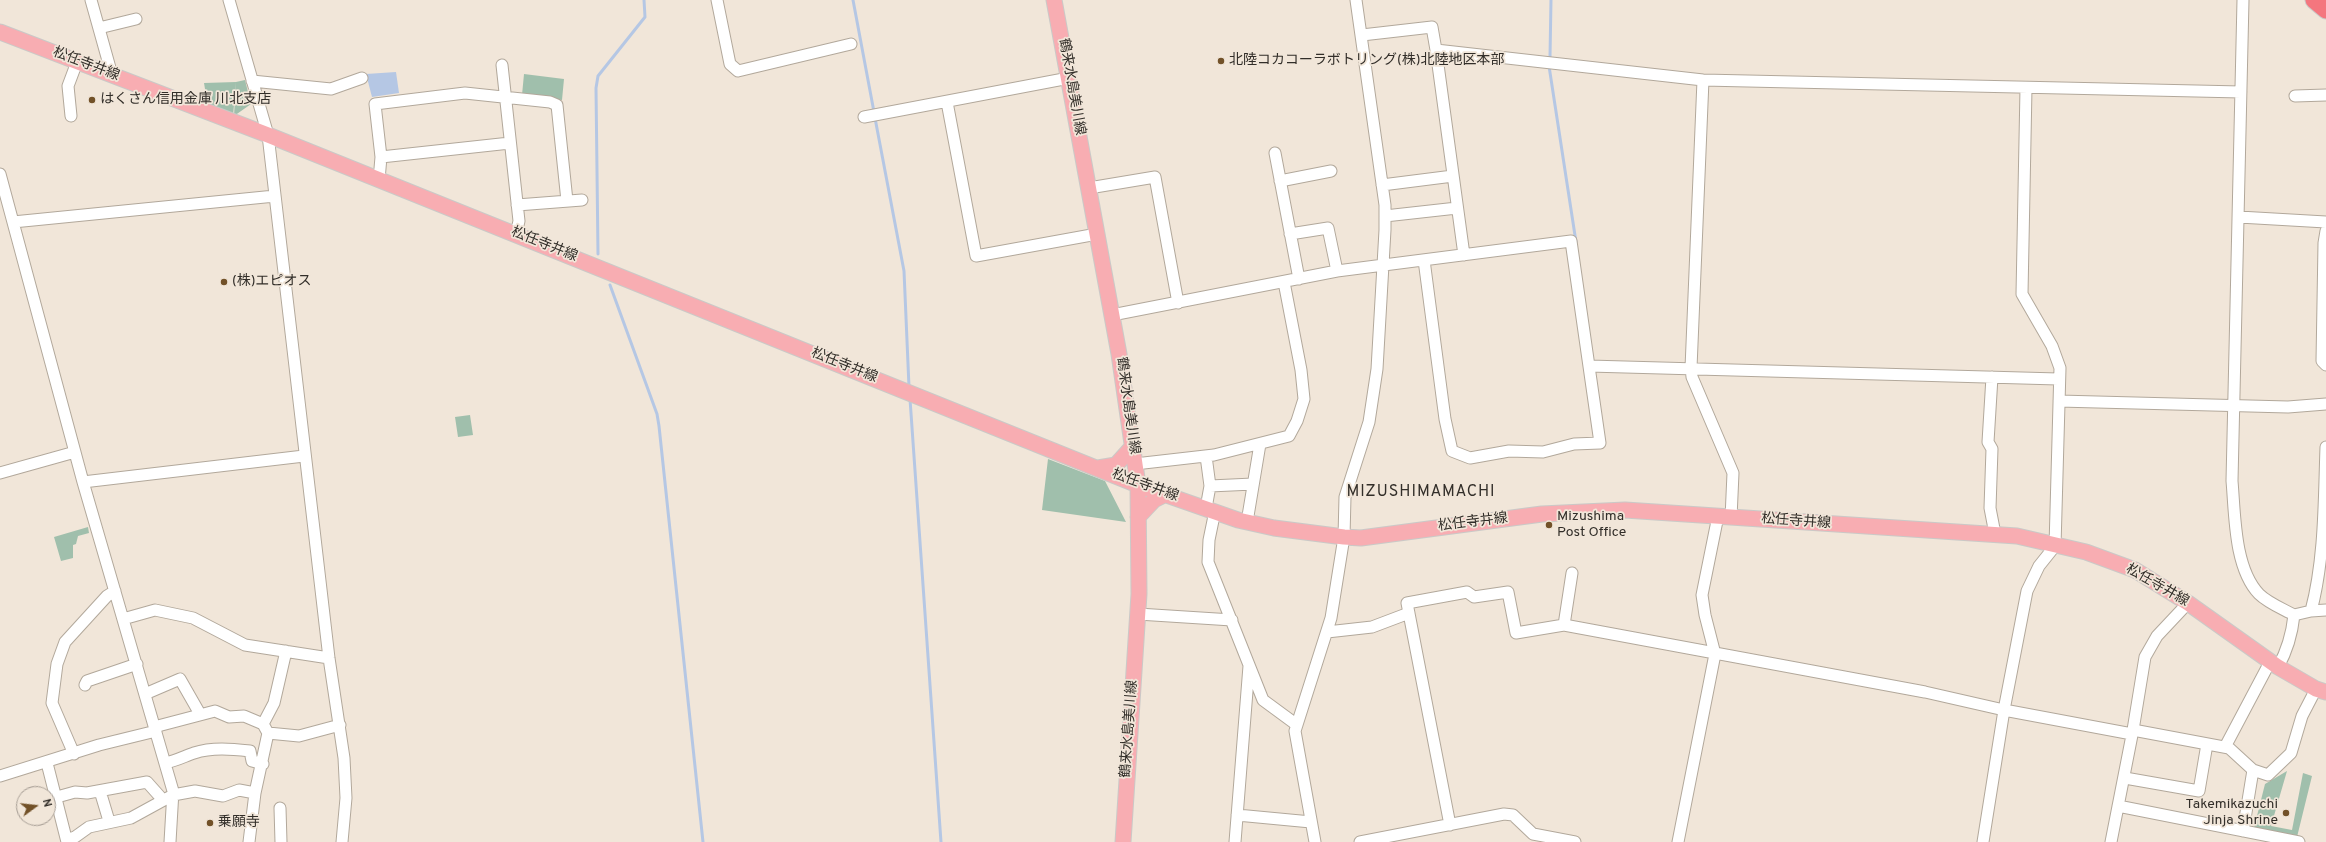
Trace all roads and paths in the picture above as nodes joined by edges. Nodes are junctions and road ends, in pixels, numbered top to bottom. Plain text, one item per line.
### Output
1 (91, 0) edge
2 (229, 0) edge
3 (717, 0) edge
4 (1054, 0) edge
5 (1356, 0) edge
6 (2242, 0) edge
7 (2314, 0) edge
8 (2326, 10) edge
9 (136, 19) dead end
10 (99, 28) junction
11 (0, 32) edge
12 (1362, 35) junction
13 (851, 44) dead end
14 (1436, 50) junction
15 (77, 62) junction
16 (502, 65) dead end
17 (112, 75) junction
18 (362, 78) dead end
19 (1069, 78) junction
20 (252, 80) junction
21 (1703, 80) junction
22 (2026, 88) junction
23 (2241, 92) junction
24 (2326, 95) edge
25 (2295, 96) dead end
26 (504, 97) junction
27 (947, 102) junction
28 (71, 116) dead end
29 (871, 116) dead end
30 (268, 135) junction
31 (510, 143) junction
32 (1275, 153) dead end
33 (381, 157) junction
34 (1331, 171) dead end
35 (0, 174) edge
36 (1453, 176) junction
37 (379, 180) junction
38 (1280, 181) junction
39 (1382, 185) junction
40 (1089, 188) junction
41 (275, 196) junction
42 (582, 200) dead end
43 (567, 201) junction
44 (517, 205) junction
45 (1457, 208) junction
46 (1385, 216) junction
47 (2239, 217) junction
48 (13, 222) junction
49 (2326, 222) edge
50 (2326, 231) edge
51 (516, 234) junction
52 (1097, 234) junction
53 (1290, 234) junction
54 (1464, 255) junction
55 (1424, 260) junction
56 (1384, 265) junction
57 (1337, 272) junction
58 (1299, 279) junction
59 (1284, 282) junction
60 (1178, 302) junction
61 (1112, 315) junction
62 (2326, 365) edge
63 (1589, 366) junction
64 (1691, 368) junction
65 (1992, 377) junction
66 (2058, 379) junction
67 (2059, 400) junction
68 (2326, 404) edge
69 (2233, 405) junction
70 (1260, 444) junction
71 (1133, 446) junction
72 (2326, 447) edge
73 (75, 452) junction
74 (304, 456) junction
75 (1206, 456) junction
76 (1135, 464) junction
77 (1097, 468) junction
78 (0, 473) edge
79 (83, 482) junction
80 (1138, 484) junction
81 (1253, 484) junction
82 (1210, 486) junction
83 (1166, 494) junction
84 (1210, 510) junction
85 (1138, 517) junction
86 (1724, 517) junction
87 (1248, 522) junction
88 (1995, 534) junction
89 (1344, 537) junction
90 (2324, 537) edge
91 (2055, 546) junction
92 (1572, 572) dead end
93 (115, 591) junction
94 (2188, 603) junction
95 (2326, 610) edge
96 (2310, 611) junction
97 (1409, 613) junction
98 (1138, 614) junction
99 (2294, 615) junction
100 (124, 619) junction
101 (1232, 620) junction
102 (1564, 625) junction
103 (1327, 632) junction
104 (286, 651) junction
105 (1715, 654) junction
106 (329, 658) junction
107 (1249, 663) junction
108 (137, 664) junction
109 (2274, 665) junction
110 (85, 685) dead end
111 (2321, 691) edge
112 (145, 694) junction
113 (2004, 710) junction
114 (200, 714) junction
115 (340, 725) junction
116 (1296, 725) junction
117 (265, 728) junction
118 (155, 729) junction
119 (2133, 732) junction
120 (2207, 744) junction
121 (2225, 747) junction
122 (74, 754) junction
123 (47, 763) junction
124 (165, 763) junction
125 (263, 764) junction
126 (2253, 770) junction
127 (0, 776) edge
128 (2125, 778) junction
129 (100, 791) junction
130 (255, 793) junction
131 (57, 797) junction
132 (168, 798) junction
133 (2118, 806) junction
134 (280, 808) dead end
135 (1237, 815) junction
136 (109, 821) junction
137 (1450, 825) junction
138 (1313, 832) edge
139 (2242, 832) junction
140 (67, 841) edge
141 (170, 842) edge
142 (250, 842) edge
143 (281, 842) edge
144 (342, 842) edge
145 (1123, 842) edge
146 (1235, 842) edge
147 (1308, 842) edge
148 (1360, 842) edge
149 (1574, 842) edge
150 (1678, 842) edge
151 (1983, 842) edge
152 (2112, 842) edge
153 (2299, 842) edge

1 - 10 street
2 - 20 street
3 - 13 street
4 - 19 main road, 鶴来水島美川線
5 - 12 street
6 - 23 street
7 - 8 highway
9 - 10 street
10 - 17 street
11 - 15 main road, 松任寺井線
12 - 14 street
12 - 39 street
14 - 21 street
14 - 36 street
15 - 17 main road, 松任寺井線
15 - 28 street
16 - 26 street
17 - 30 main road, 松任寺井線
18 - 20 street
19 - 27 street
19 - 40 main road, 鶴来水島美川線
20 - 30 street
21 - 22 street
21 - 64 street
22 - 23 street
22 - 66 street
23 - 47 street
24 - 25 street
26 - 31 street
26 - 33 street
26 - 43 street
27 - 29 street
27 - 52 street
30 - 37 main road, 松任寺井線
30 - 41 street
31 - 33 street
31 - 44 street
32 - 38 street
33 - 37 street
34 - 38 street
35 - 48 street
36 - 39 street
36 - 45 street
37 - 51 main road, 松任寺井線
38 - 53 street
39 - 46 street
40 - 52 main road, 鶴来水島美川線
40 - 60 street
41 - 48 street
41 - 74 street
42 - 43 street
43 - 44 street
44 - 51 street
45 - 46 street
45 - 54 street
46 - 56 street
47 - 49 street
47 - 69 street
48 - 73 street
50 - 62 street
51 - 77 main road, 松任寺井線
52 - 61 main road, 鶴来水島美川線
53 - 57 street
53 - 58 street
54 - 55 street
54 - 63 street
55 - 56 street
55 - 63 street
56 - 57 street
56 - 89 street
57 - 58 street
58 - 59 street
59 - 60 street
59 - 70 street
60 - 61 street
61 - 71 main road, 鶴来水島美川線
63 - 64 street
64 - 65 street
64 - 86 street
65 - 66 street
65 - 88 street
66 - 67 street
67 - 69 street
67 - 91 street
68 - 69 street
69 - 99 street
70 - 75 street
70 - 81 street
71 - 76 main road, 鶴来水島美川線
71 - 77 main road
72 - 90 street
73 - 78 street
73 - 79 street
74 - 79 street
74 - 106 street
75 - 76 street
75 - 82 street
76 - 80 main road, 鶴来水島美川線
77 - 80 main road, 松任寺井線
79 - 93 street
80 - 83 main road, 松任寺井線
80 - 85 main road, 鶴来水島美川線
81 - 82 street
81 - 87 street
82 - 84 street
83 - 84 main road, 松任寺井線
83 - 85 main road
84 - 87 main road, 松任寺井線
84 - 101 street
85 - 98 main road, 鶴来水島美川線
86 - 88 main road, 松任寺井線
86 - 89 main road, 松任寺井線
86 - 105 street
87 - 89 main road, 松任寺井線
88 - 91 main road, 松任寺井線
89 - 103 street
90 - 96 street
91 - 94 main road, 松任寺井線
91 - 113 street
92 - 102 street
93 - 100 street
93 - 122 street
94 - 109 main road, 松任寺井線
94 - 119 street
95 - 96 street
96 - 99 street
97 - 102 street
97 - 103 street
97 - 137 street
98 - 101 street
98 - 145 main road, 鶴来水島美川線
99 - 109 street
100 - 104 street
100 - 108 street
101 - 107 street
102 - 105 street
103 - 116 street
104 - 106 street
104 - 117 street
105 - 113 street
105 - 150 street
106 - 115 street
107 - 116 street
107 - 135 street
108 - 110 street
108 - 112 street
109 - 111 main road, 松任寺井線
109 - 121 street
111 - 126 street
112 - 114 street
112 - 118 street
113 - 119 street
113 - 151 street
114 - 117 street
114 - 118 street
115 - 117 street
115 - 144 street
116 - 138 street
117 - 125 street
118 - 122 street
118 - 124 street
119 - 120 street
119 - 128 street
120 - 121 street
120 - 128 street
121 - 126 street
122 - 123 street
123 - 127 street
123 - 131 street
124 - 125 street
124 - 132 street
125 - 130 street
126 - 139 street
128 - 133 street
129 - 131 street
129 - 132 street
129 - 136 street
130 - 132 street
130 - 142 street
131 - 140 street
132 - 136 street
132 - 141 street
133 - 139 street
133 - 152 street
134 - 143 street
135 - 138 street
135 - 146 street
136 - 140 street
137 - 148 street
137 - 149 street
138 - 147 street
139 - 153 street

